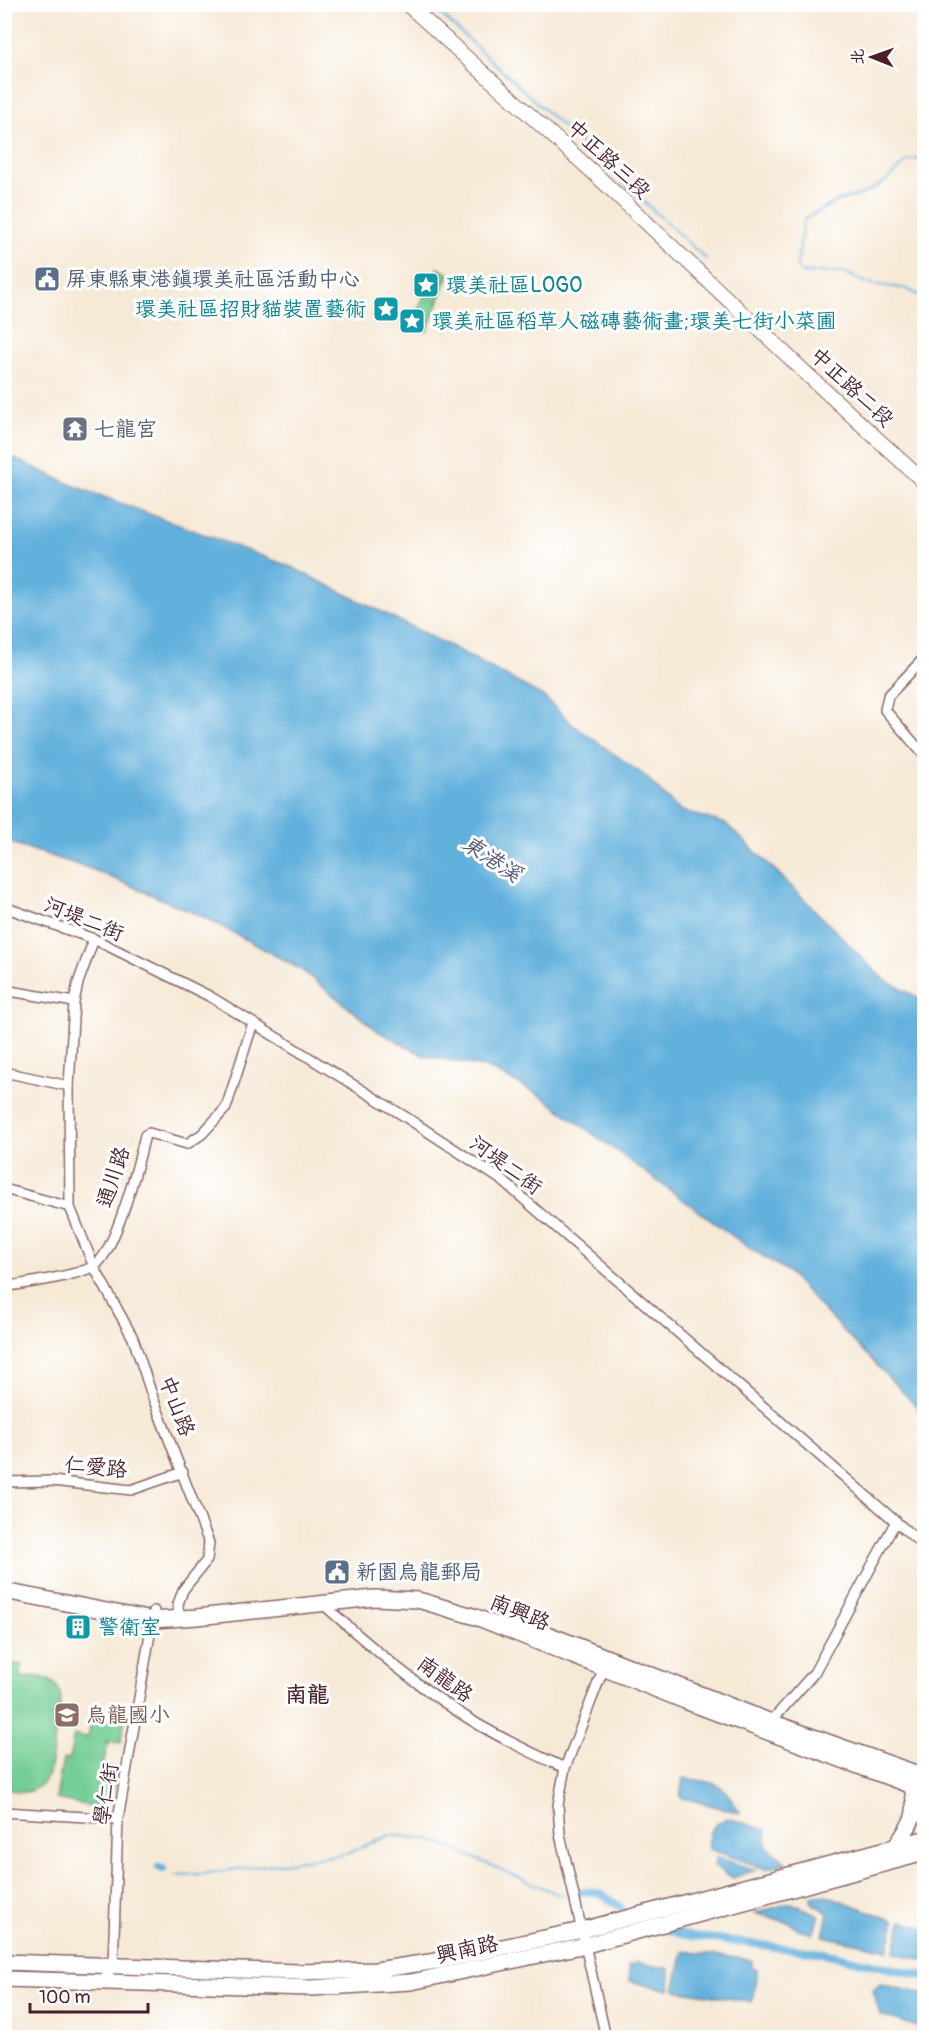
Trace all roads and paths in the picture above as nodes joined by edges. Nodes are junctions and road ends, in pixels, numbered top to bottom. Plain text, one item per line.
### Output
1 (407, 4) edge
2 (4, 332) edge
3 (4, 339) edge
4 (778, 348) joint
5 (924, 482) edge
6 (924, 658) edge
7 (924, 755) edge
8 (4, 907) edge
9 (94, 939) junction
10 (4, 990) edge
11 (74, 1002) junction
12 (253, 1023) junction
13 (4, 1072) edge
14 (69, 1086) junction
15 (4, 1189) edge
16 (70, 1207) junction
17 (94, 1267) junction
18 (4, 1287) edge
19 (183, 1472) junction
20 (4, 1482) edge
21 (897, 1521) junction
22 (924, 1546) edge
23 (4, 1584) edge
24 (4, 1592) edge
25 (324, 1600) junction
26 (154, 1615) junction
27 (179, 1615) junction
28 (606, 1663) junction
29 (767, 1726) junction
30 (565, 1768) junction
31 (920, 1779) edge
32 (924, 1797) edge
33 (4, 1812) edge
34 (118, 1819) junction
35 (924, 1839) edge
36 (896, 1846) junction
37 (924, 1853) edge
38 (584, 1937) junction
39 (4, 1962) edge
40 (113, 1965) junction
41 (4, 1979) edge
42 (103, 1981) junction
43 (606, 2037) edge

1 - 4 main road, 中正路三段
2 - 3 street
4 - 5 main road, 中正路二段
6 - 7 street
8 - 9 street, 河堤二街
9 - 11 street, 中山路
9 - 12 street, 河堤二街
10 - 11 street
11 - 14 street, 中山路
12 - 17 street, 通川路
12 - 21 street, 河堤二街
13 - 14 street
14 - 16 street, 中山路
15 - 16 street
16 - 17 street, 中山路
17 - 18 street
17 - 19 street, 中山路
19 - 20 street, 仁愛路
19 - 27 street, 中山路
21 - 22 street, 河堤二街
21 - 29 street
23 - 26 main road, 南興路
24 - 26 main road, 南興路
25 - 27 main road, 南興路
25 - 28 main road, 南興路
25 - 30 street, 南龍路
26 - 27 main road, 南興路
26 - 34 street, 學仁街
28 - 29 main road, 南興路
28 - 30 street
29 - 31 main road, 南興路
30 - 38 street
31 - 32 main road, 南興路
31 - 36 main road
33 - 34 street
34 - 40 street, 學仁街
35 - 36 main road, 興南路
36 - 38 main road, 興南路
37 - 38 main road, 興南路
38 - 40 main road, 興南路
38 - 42 main road, 興南路
38 - 43 street
39 - 40 main road, 興南路
40 - 42 street
41 - 42 main road, 興南路

